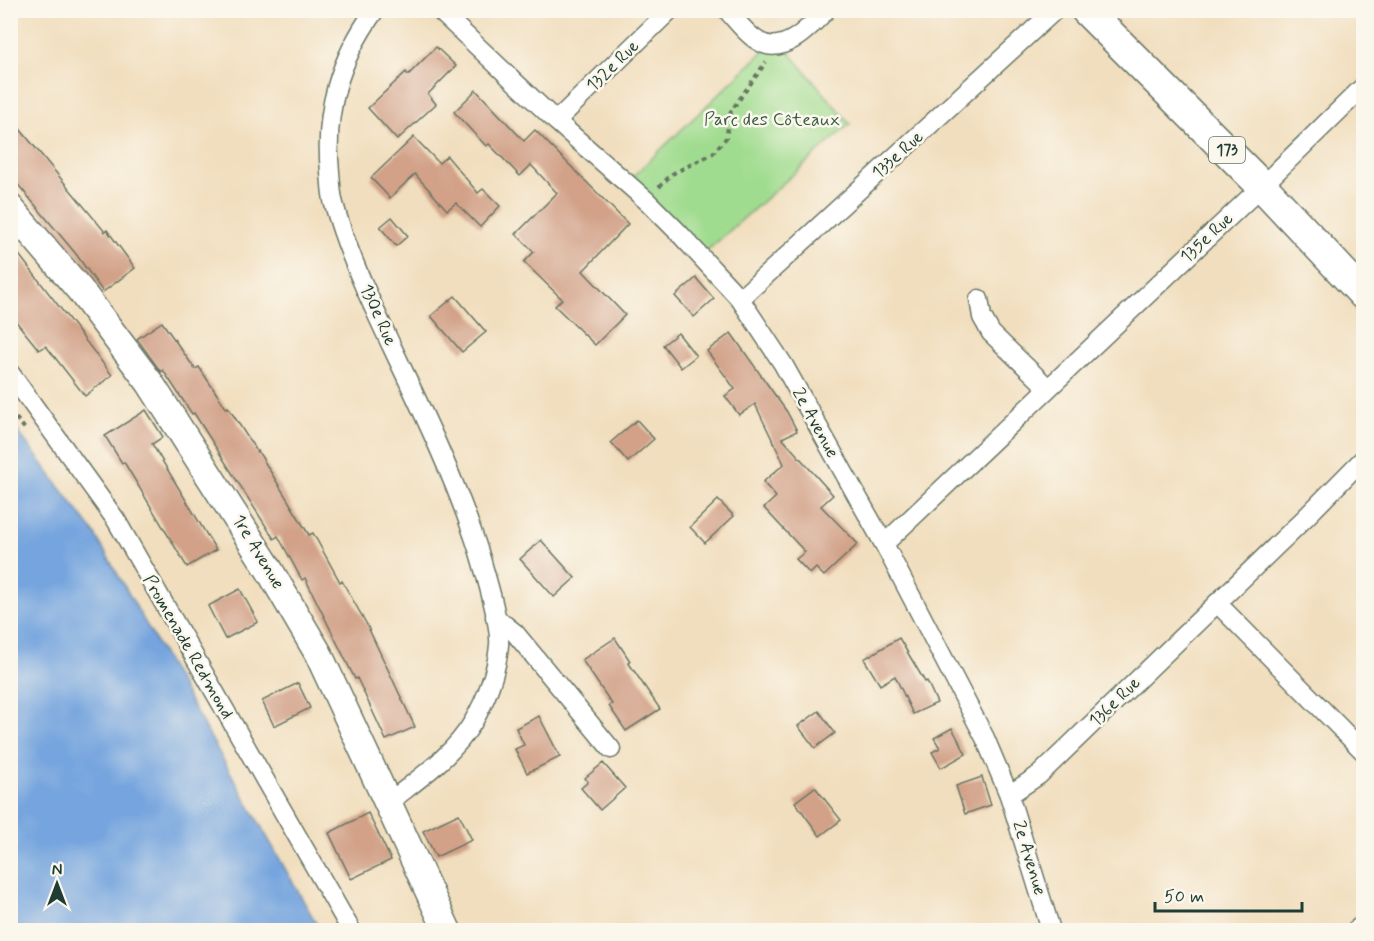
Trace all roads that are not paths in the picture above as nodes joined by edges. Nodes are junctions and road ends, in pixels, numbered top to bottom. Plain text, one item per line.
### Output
1 (375, 10) edge
2 (439, 10) edge
3 (670, 10) edge
4 (727, 10) edge
5 (826, 10) edge
6 (1055, 10) edge
7 (1086, 10) edge
8 (1364, 87) edge
9 (556, 121) junction
10 (1262, 186) junction
11 (10, 208) edge
12 (1364, 295) edge
13 (979, 298) dead end
14 (740, 299) junction
15 (10, 373) edge
16 (1048, 388) junction
17 (1364, 458) edge
18 (884, 544) junction
19 (1217, 603) junction
20 (495, 617) junction
21 (611, 749) dead end
22 (1364, 752) edge
23 (1009, 795) junction
24 (388, 803) junction
25 (1364, 924) edge
26 (351, 930) edge
27 (447, 930) edge
28 (1051, 930) edge
29 (1356, 930) edge

1 - 20 street, 130e Rue
2 - 9 street, 2e Avenue
3 - 9 street, 132e Rue
4 - 5 street
6 - 14 street, 133e Rue
7 - 10 main road, 173
8 - 10 street, 135e Rue
9 - 14 street, 2e Avenue
10 - 12 main road, 173
10 - 16 street, 135e Rue
11 - 24 street, 1re Avenue
13 - 16 street
14 - 18 street, 2e Avenue
15 - 26 street, Promenade Redmond
16 - 18 street, 135e Rue
17 - 19 street, 136e Rue
18 - 23 street, 2e Avenue
19 - 22 street
19 - 23 street, 136e Rue
20 - 21 street
20 - 24 street, 130e Rue
23 - 28 street, 2e Avenue
24 - 27 street, 1re Avenue
25 - 29 street

